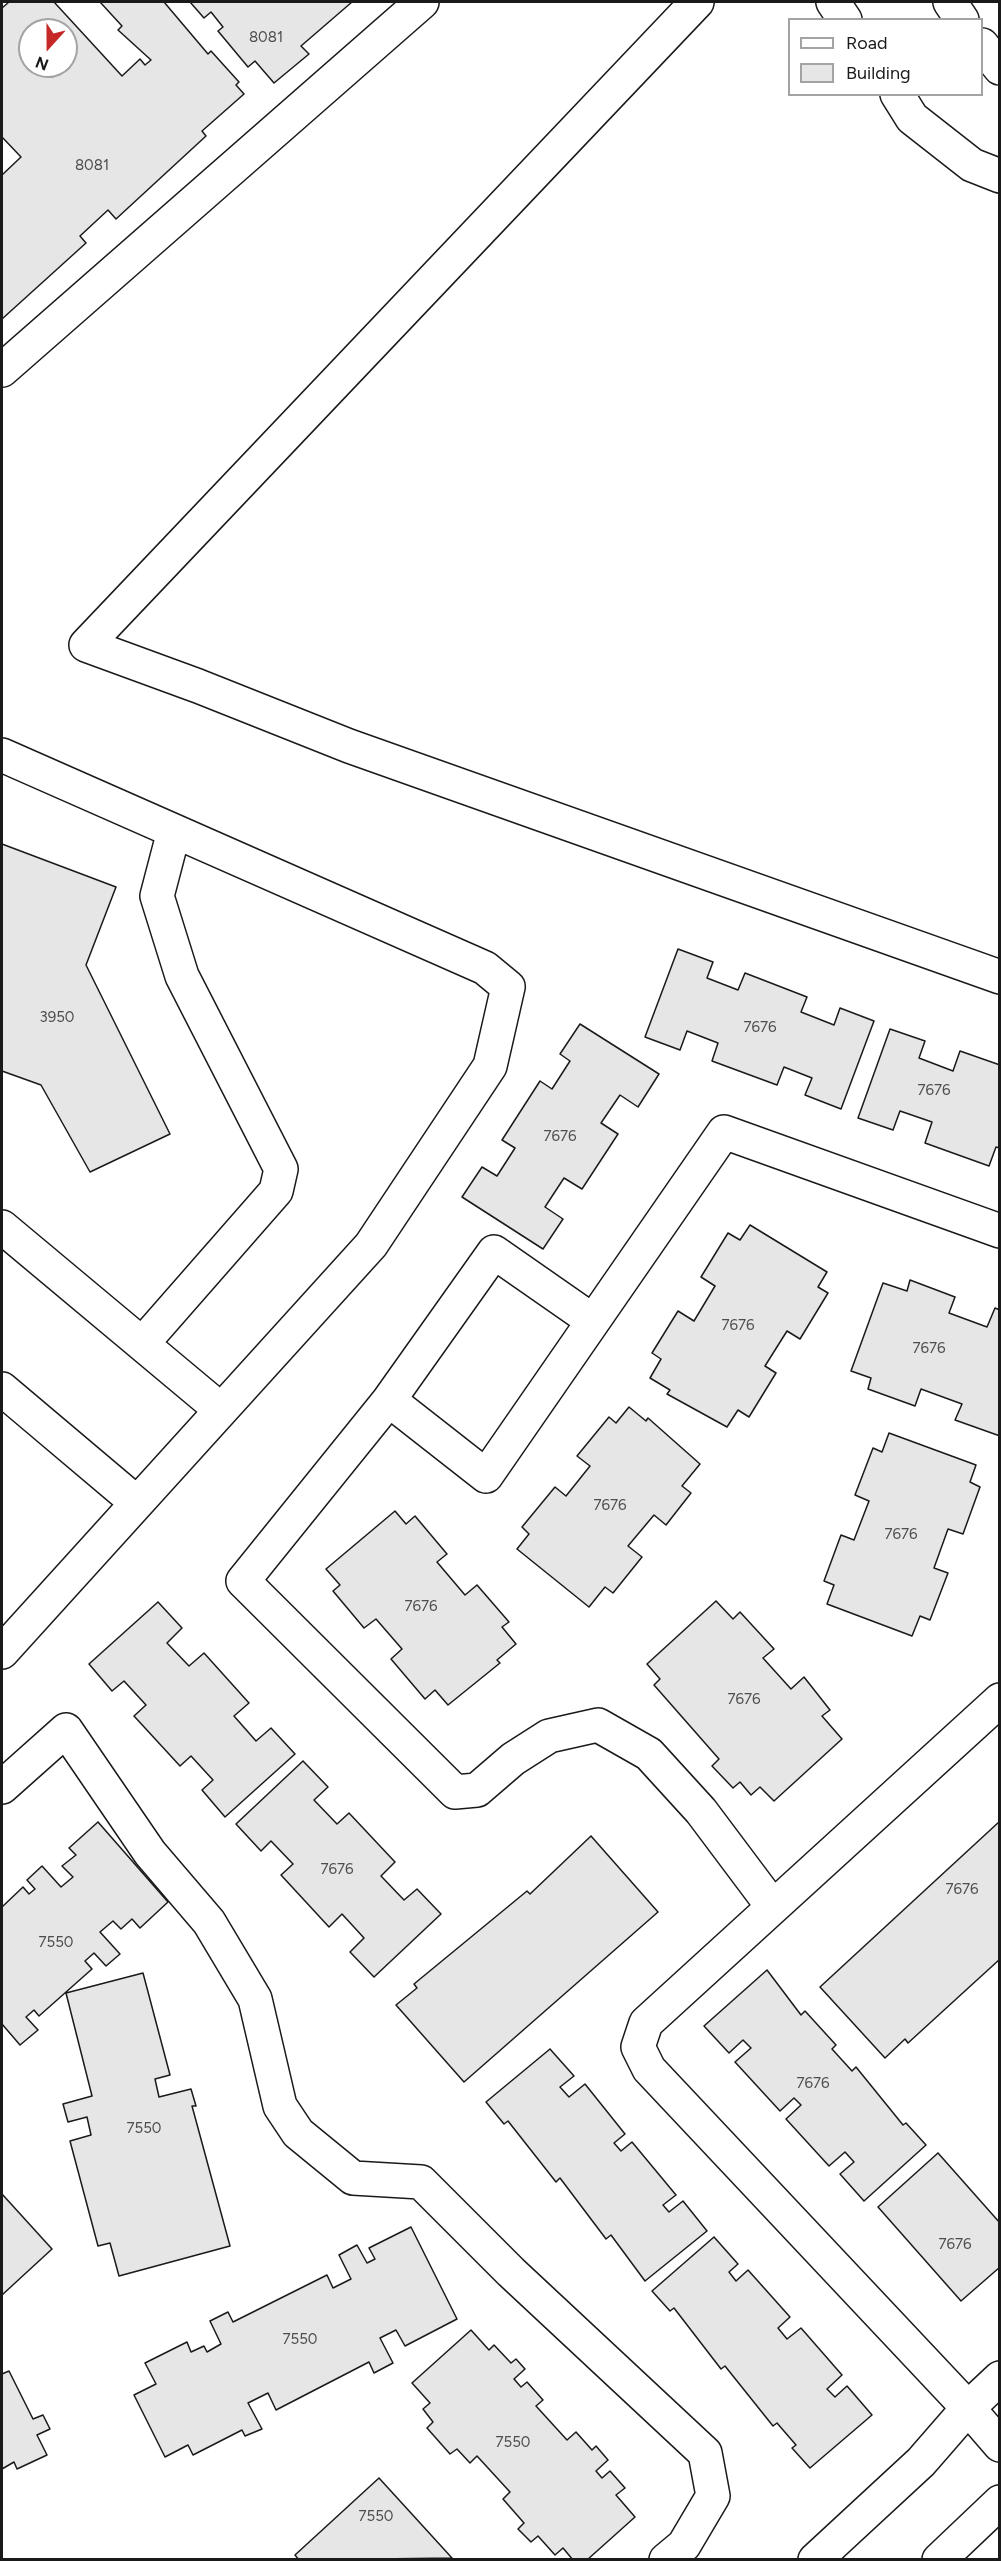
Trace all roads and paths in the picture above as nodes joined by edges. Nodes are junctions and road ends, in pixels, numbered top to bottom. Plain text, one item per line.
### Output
1 (422, 2) edge
2 (697, 2) edge
3 (833, 2) edge
4 (951, 2) edge
5 (844, 18) edge
6 (961, 18) edge
7 (983, 48) edge
8 (999, 68) edge
9 (898, 96) edge
10 (999, 176) edge
11 (2, 370) edge
12 (2, 755) edge
13 (174, 831) junction
14 (999, 978) edge
15 (2, 1227) edge
16 (999, 1232) edge
17 (593, 1321) junction
18 (142, 1344) junction
19 (2, 1389) edge
20 (390, 1400) junction
21 (221, 1410) junction
22 (137, 1503) junction
23 (2, 1652) edge
24 (997, 1698) edge
25 (2, 1787) edge
26 (773, 1907) junction
27 (999, 2378) edge
28 (968, 2408) junction
29 (999, 2445) edge
30 (999, 2502) edge
31 (666, 2559) edge
32 (814, 2559) edge
33 (939, 2559) edge

1 - 11 street
2 - 14 street
3 - 5 street
4 - 6 street
7 - 8 street
9 - 10 street
12 - 13 street
13 - 18 street
13 - 21 street
15 - 18 street
16 - 17 street
17 - 20 street
17 - 20 street
18 - 21 street
19 - 22 street
20 - 26 street
21 - 22 street
22 - 23 street
24 - 26 street
25 - 31 street
26 - 28 street
27 - 28 street
28 - 29 street
28 - 32 street
30 - 33 street

